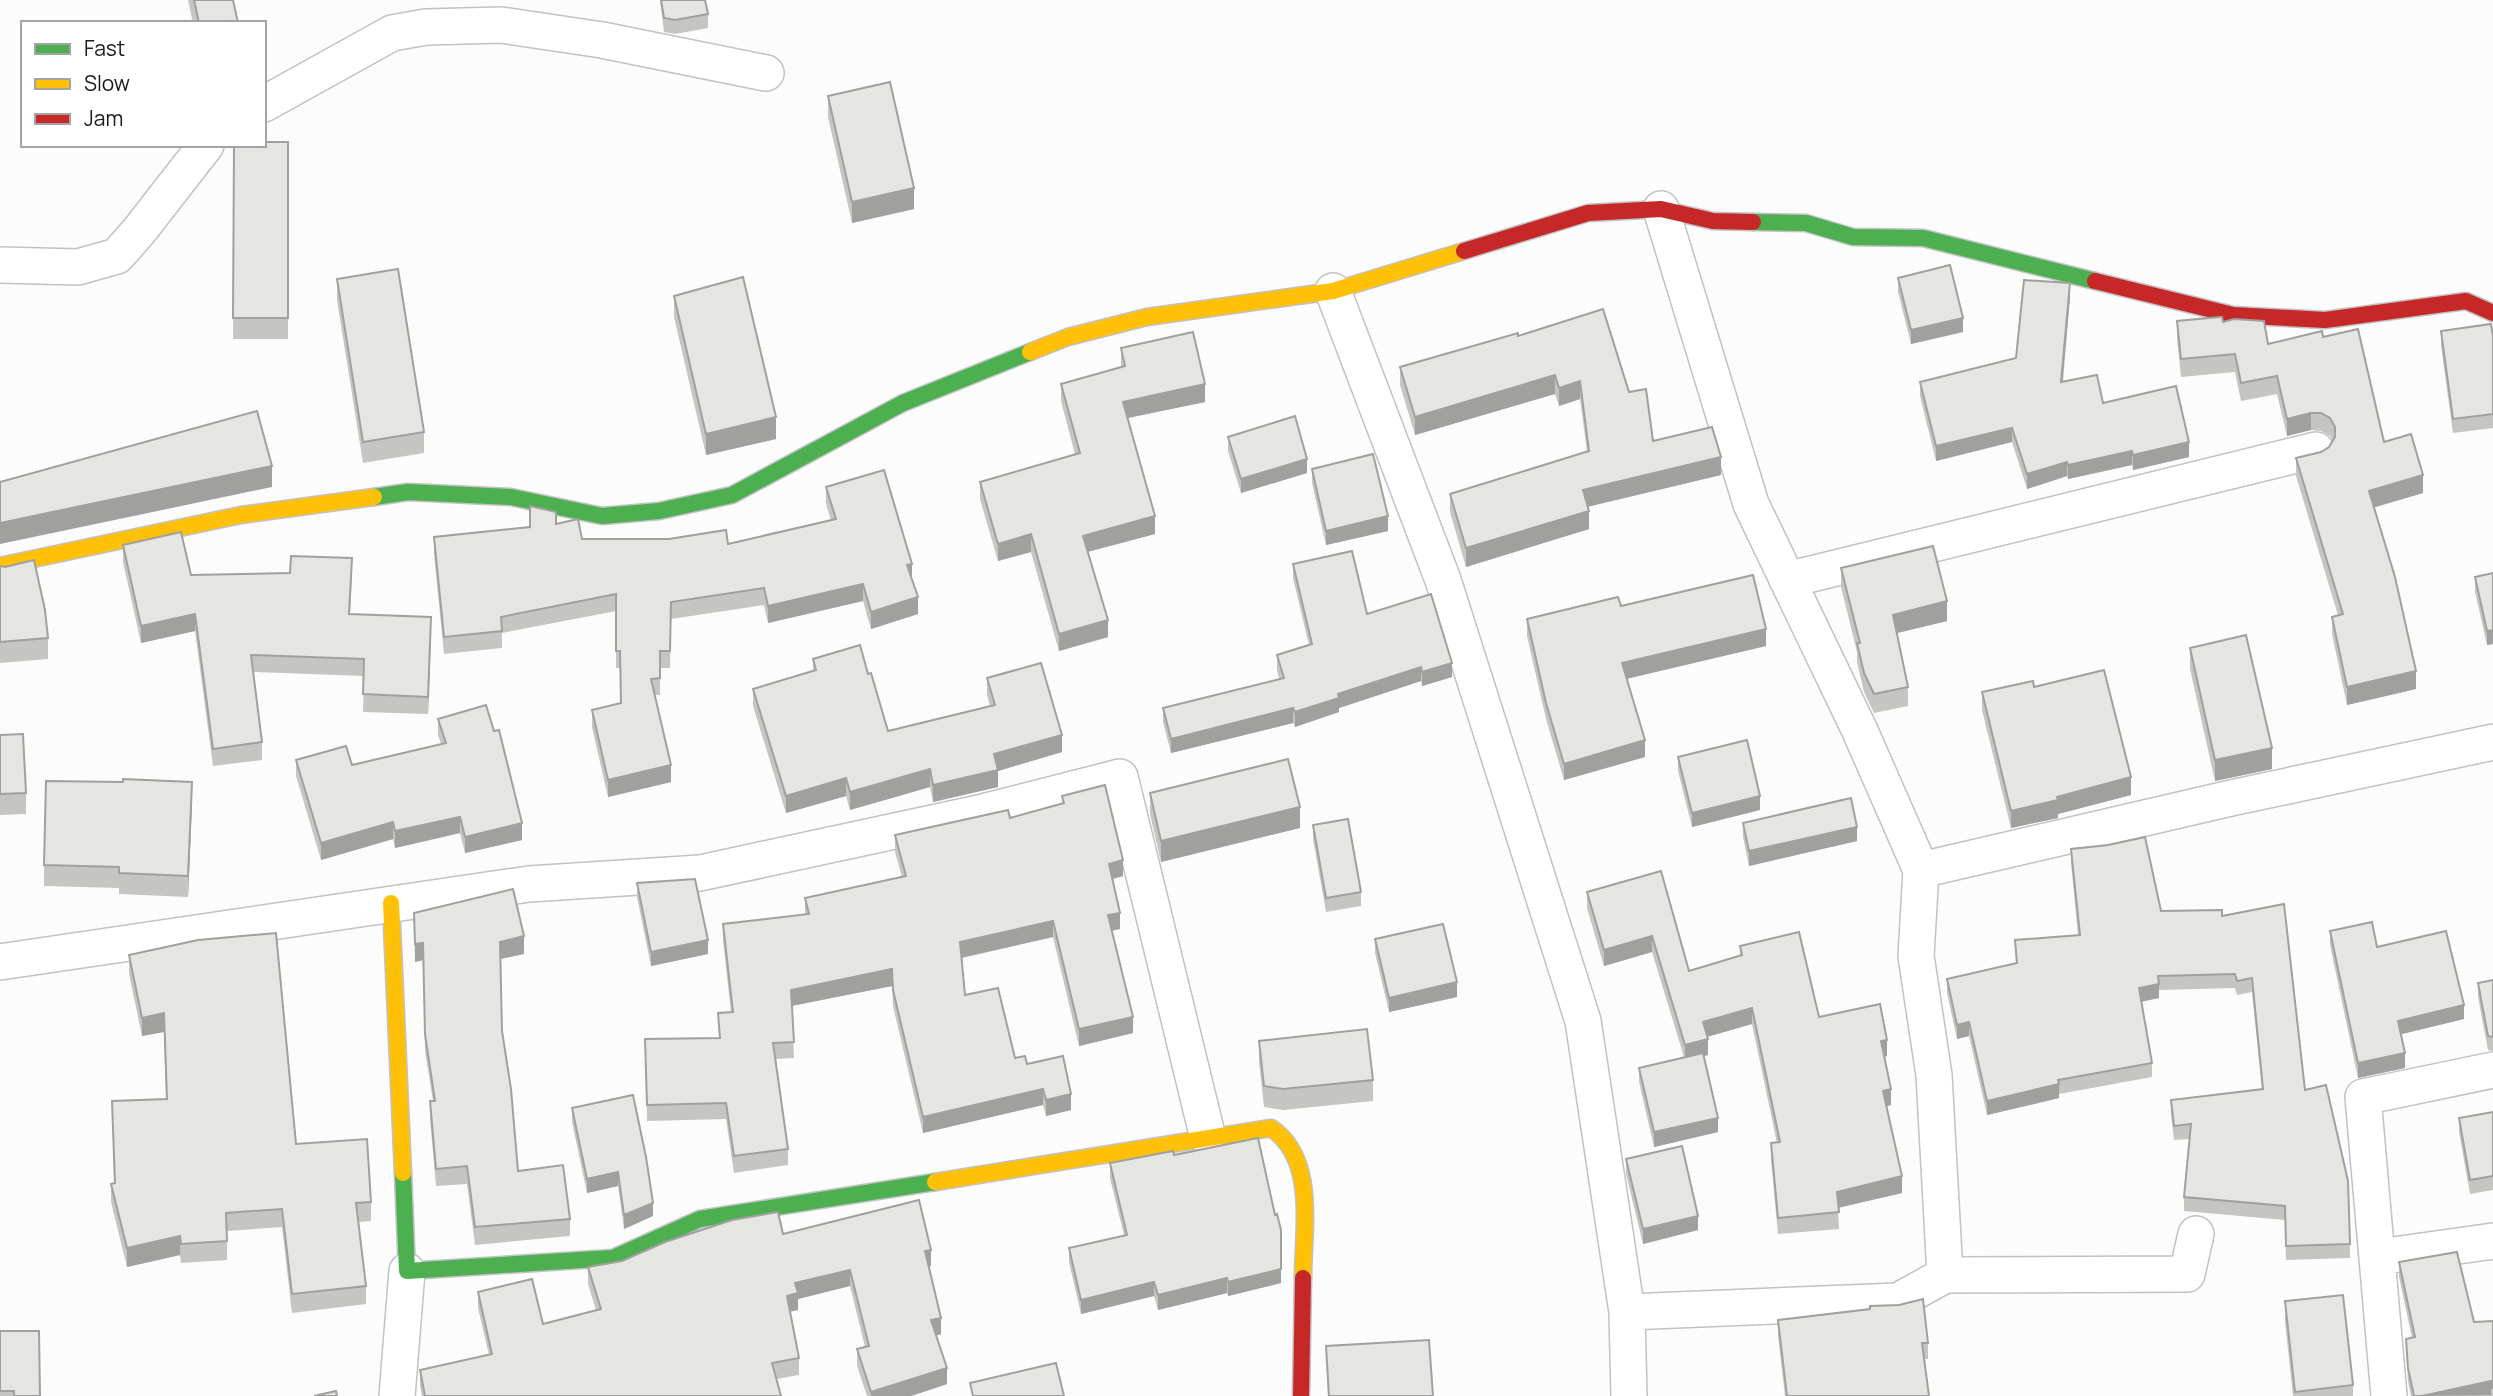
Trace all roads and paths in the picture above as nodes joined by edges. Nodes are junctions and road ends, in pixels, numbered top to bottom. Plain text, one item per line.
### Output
1 (766, 73) dead end
2 (266, 103) edge
3 (204, 147) edge
4 (1661, 209) junction
5 (0, 265) edge
6 (1333, 291) junction
7 (2493, 313) edge
8 (2316, 450) edge
9 (0, 565) edge
10 (1787, 580) junction
11 (2493, 742) edge
12 (1922, 870) junction
13 (391, 903) junction
14 (0, 962) edge
15 (2493, 1070) edge
16 (1208, 1138) junction
17 (2196, 1234) dead end
18 (2493, 1241) edge
19 (2379, 1257) junction
20 (407, 1271) junction
21 (1945, 1275) junction
22 (1627, 1312) junction
23 (397, 1396) edge
24 (1301, 1396) edge
25 (1629, 1396) edge
26 (2389, 1396) edge

1 - 2 street
3 - 5 street
4 - 6 street
4 - 7 street
4 - 10 street
6 - 9 street
6 - 22 street
8 - 10 street
10 - 12 street
11 - 12 street
12 - 21 street
13 - 14 street
13 - 16 street
13 - 20 street
15 - 19 street
16 - 20 street
16 - 24 street
17 - 21 street
18 - 19 street
19 - 26 street
20 - 23 street
21 - 22 street
22 - 25 street

